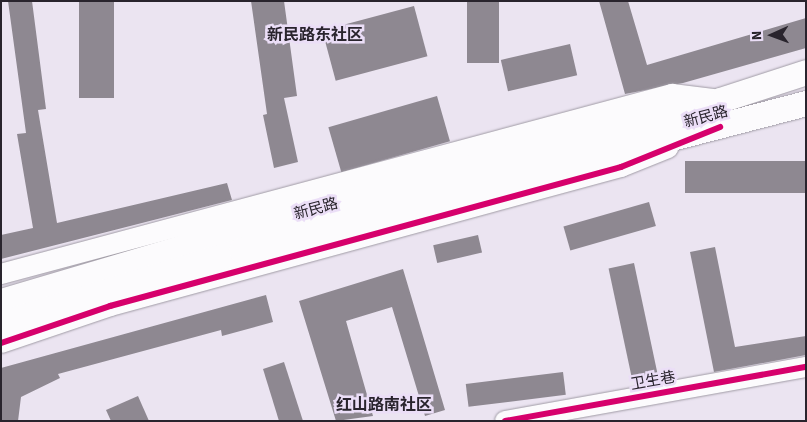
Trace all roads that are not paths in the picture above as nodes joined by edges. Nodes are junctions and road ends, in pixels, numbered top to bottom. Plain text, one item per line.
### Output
1 (806, 72) edge
2 (720, 100) junction
3 (806, 103) edge
4 (720, 127) junction
5 (1, 274) edge
6 (1, 301) edge
7 (1, 323) edge
8 (1, 343) edge
9 (806, 367) edge
10 (505, 421) edge

1 - 2 main road, 新民路
2 - 5 street
2 - 6 main road, 新民路
3 - 4 main road, 新民路
4 - 7 main road, 新民路
4 - 8 street
9 - 10 street, 卫生巷

